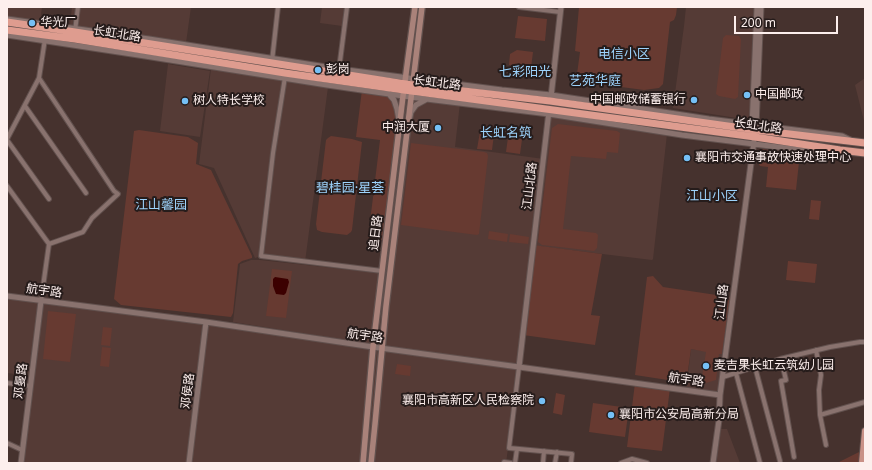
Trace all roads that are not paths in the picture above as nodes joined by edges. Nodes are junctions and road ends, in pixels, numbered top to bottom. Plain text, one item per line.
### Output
1 (78, 7) edge
2 (278, 7) edge
3 (347, 7) edge
4 (415, 7) edge
5 (422, 7) edge
6 (518, 7) edge
7 (757, 7) edge
8 (761, 7) edge
9 (560, 9) edge
10 (7, 18) edge
11 (7, 22) edge
12 (7, 30) edge
13 (76, 30) junction
14 (7, 35) edge
15 (45, 38) junction
16 (272, 61) junction
17 (338, 69) junction
18 (285, 76) junction
19 (39, 78) junction
20 (370, 85) junction
21 (408, 87) junction
22 (389, 94) junction
23 (440, 95) junction
24 (427, 99) junction
25 (550, 105) junction
26 (25, 106) junction
27 (399, 128) junction
28 (407, 128) junction
29 (754, 132) junction
30 (7, 139) edge
31 (865, 143) edge
32 (865, 154) edge
33 (7, 186) edge
34 (86, 193) dead end
35 (49, 199) dead end
36 (49, 244) junction
37 (382, 271) junction
38 (7, 296) edge
39 (40, 301) junction
40 (206, 322) junction
41 (865, 342) edge
42 (374, 347) junction
43 (381, 348) junction
44 (816, 350) junction
45 (781, 359) junction
46 (519, 366) junction
47 (755, 367) junction
48 (736, 373) junction
49 (723, 377) junction
50 (7, 383) edge
51 (30, 386) junction
52 (720, 395) junction
53 (865, 402) edge
54 (820, 415) junction
55 (865, 431) edge
56 (7, 443) edge
57 (826, 445) dead end
58 (517, 449) junction
59 (22, 450) junction
60 (544, 451) junction
61 (556, 452) junction
62 (794, 457) dead end
63 (780, 461) dead end
64 (504, 462) edge
65 (629, 462) edge
66 (21, 463) edge
67 (189, 463) edge
68 (363, 463) edge
69 (371, 463) edge
70 (511, 463) edge
71 (515, 463) edge
72 (543, 463) edge
73 (555, 463) edge
74 (571, 463) edge
75 (621, 463) edge
76 (647, 463) edge
77 (713, 463) edge
78 (760, 463) edge
79 (862, 463) edge

1 - 13 street
2 - 16 street
3 - 17 street
4 - 21 main road, 追日路
5 - 21 main road, 追日路
6 - 9 street
7 - 29 street
8 - 29 street
9 - 25 street, 江山北路
10 - 13 street
11 - 13 highway, 长虹北路
12 - 15 highway, 长虹北路
13 - 16 highway, 长虹北路
14 - 15 street
15 - 18 highway, 长虹北路
15 - 19 street
16 - 17 street
16 - 21 highway, 长虹北路
17 - 21 street
18 - 20 highway, 长虹北路
18 - 22 street
18 - 37 street
19 - 26 street
19 - 36 street
20 - 21 highway, 长虹北路
20 - 22 street
21 - 22 street
21 - 23 highway, 长虹北路
21 - 24 street
21 - 25 highway, 长虹北路
21 - 27 main road, 追日路
21 - 28 main road, 追日路
22 - 27 street
23 - 24 street
23 - 25 highway, 长虹北路
24 - 25 street
24 - 28 street
25 - 29 highway, 长虹北路
25 - 29 street
25 - 46 street, 江山北路
26 - 30 street
26 - 34 street
27 - 37 main road, 追日路
28 - 43 main road, 追日路
29 - 31 highway, 长虹北路
29 - 32 highway, 长虹北路
29 - 49 street, 江山路
30 - 35 street
33 - 36 street
36 - 39 street
37 - 42 main road, 追日路
38 - 39 street, 航宇路
39 - 40 street, 航宇路
39 - 51 street, 邓曼路
40 - 42 street, 航宇路
40 - 67 street, 邓侯路
41 - 44 street
42 - 43 street, 航宇路
42 - 68 main road, 追日路
43 - 46 street, 航宇路
43 - 69 main road, 追日路
44 - 45 street
44 - 54 street
45 - 47 street
45 - 62 street
46 - 52 street, 航宇路
46 - 58 street
47 - 48 street
47 - 63 street
48 - 49 street
48 - 78 street
49 - 52 street, 江山路
50 - 51 street
51 - 59 street, 邓曼路
52 - 77 street, 江山路
53 - 54 street
54 - 57 street
55 - 79 main road
56 - 59 street
58 - 60 street
58 - 71 street
59 - 66 street, 邓曼路
60 - 61 street
60 - 72 street
61 - 73 street
61 - 74 street
64 - 70 street
65 - 75 street
65 - 76 street

